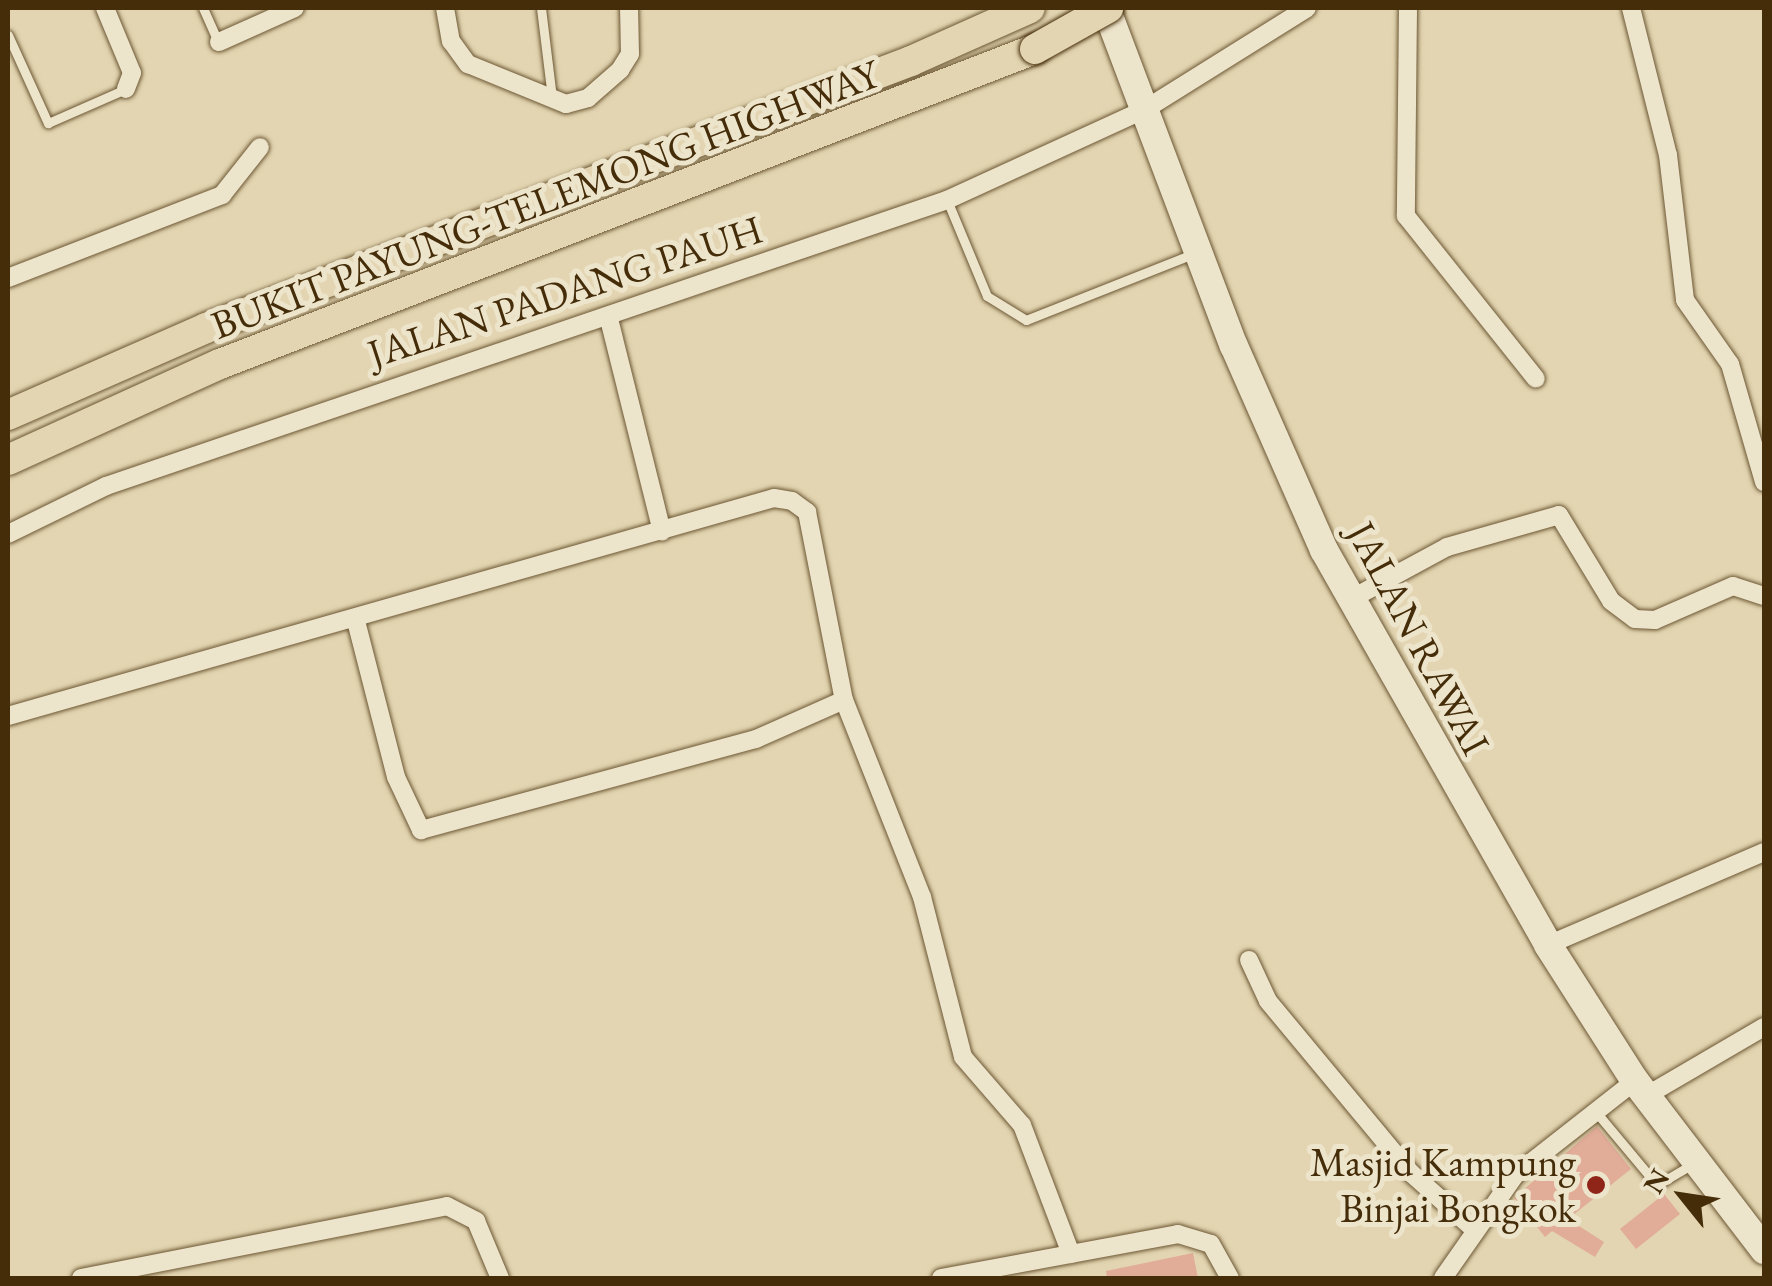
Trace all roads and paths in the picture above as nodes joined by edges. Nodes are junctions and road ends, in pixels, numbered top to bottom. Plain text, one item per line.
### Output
1 (105, 8) edge
2 (203, 8) edge
3 (296, 8) edge
4 (444, 8) edge
5 (541, 8) edge
6 (628, 8) edge
7 (1107, 8) edge
8 (1307, 8) edge
9 (1408, 8) edge
10 (1631, 8) edge
11 (1025, 10) edge
12 (8, 35) edge
13 (219, 42) joint
14 (126, 89) joint
15 (552, 101) junction
16 (1144, 110) junction
17 (260, 147) dead end
18 (947, 200) junction
19 (1198, 252) junction
20 (8, 278) edge
21 (609, 319) junction
22 (1536, 379) dead end
23 (8, 415) edge
24 (8, 460) edge
25 (1764, 482) edge
26 (662, 532) junction
27 (8, 534) edge
28 (1351, 599) junction
29 (1764, 600) edge
30 (356, 621) junction
31 (844, 700) junction
32 (8, 716) edge
33 (1764, 852) edge
34 (1548, 945) junction
35 (1250, 960) dead end
36 (1764, 1027) edge
37 (1640, 1088) junction
38 (1596, 1112) junction
39 (1697, 1161) junction
40 (1475, 1230) junction
41 (1764, 1250) edge
42 (1070, 1254) junction
43 (82, 1278) edge
44 (500, 1278) edge
45 (941, 1278) edge
46 (1230, 1278) edge
47 (1443, 1278) edge

1 - 14 street
2 - 13 lane
3 - 13 street
4 - 15 street
5 - 15 lane
6 - 15 street
7 - 16 main road, JALAN RAWAI
7 - 24 highway, BUKIT PAYUNG-TELEMONG HIGHWAY, bridge
8 - 16 street, JALAN PADANG PAUH
9 - 22 street
10 - 25 street
11 - 23 highway, BUKIT PAYUNG-TELEMONG HIGHWAY
12 - 14 lane
16 - 18 street, JALAN PADANG PAUH
16 - 19 main road, JALAN RAWAI
17 - 20 street
18 - 19 lane
18 - 21 street, JALAN PADANG PAUH
19 - 28 main road, JALAN RAWAI
21 - 26 street
21 - 27 street, JALAN PADANG PAUH
26 - 30 street
26 - 31 street
28 - 29 street
28 - 34 main road, JALAN RAWAI
30 - 31 street
30 - 32 street
31 - 42 street
33 - 34 street
34 - 37 main road, JALAN RAWAI
35 - 40 street
36 - 37 street
37 - 38 street
37 - 39 main road, JALAN RAWAI
38 - 39 lane
38 - 40 street
39 - 41 main road, JALAN RAWAI
40 - 47 street
42 - 45 street
42 - 46 street
43 - 44 street

